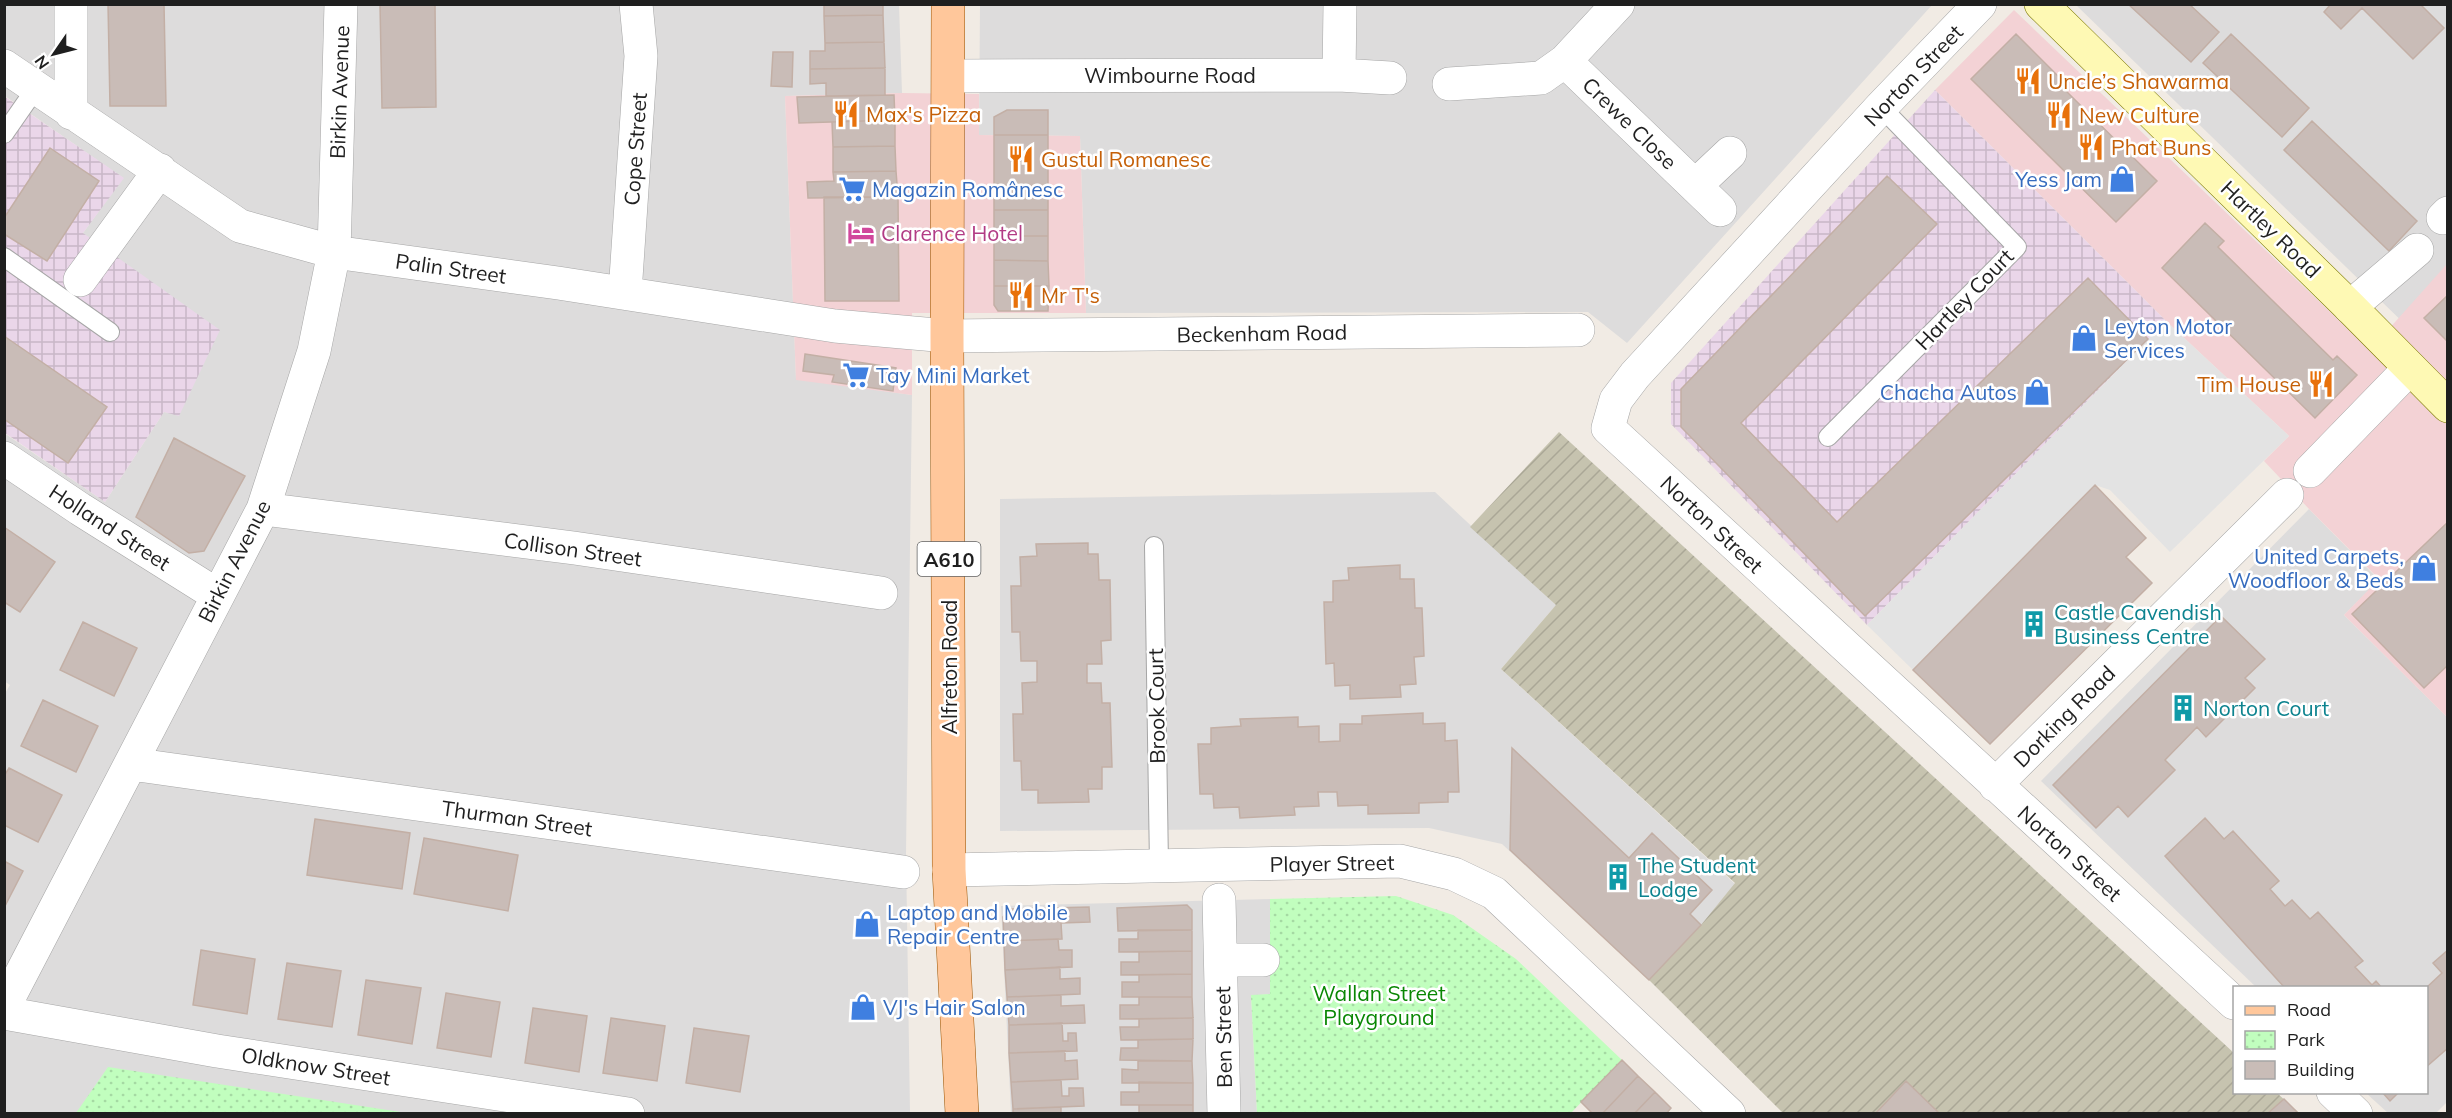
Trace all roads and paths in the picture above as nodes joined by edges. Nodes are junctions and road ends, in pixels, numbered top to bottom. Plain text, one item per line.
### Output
1 (71, 4) edge
2 (341, 4) edge
3 (636, 4) edge
4 (948, 4) edge
5 (1340, 4) edge
6 (1617, 4) edge
7 (1980, 4) edge
8 (2041, 4) edge
9 (1565, 61) junction
10 (4, 66) edge
11 (1339, 75) junction
12 (949, 76) junction
13 (1390, 78) dead end
14 (1449, 84) dead end
15 (36, 88) junction
16 (1881, 107) junction
17 (71, 113) junction
18 (4, 134) edge
19 (1730, 153) dead end
20 (160, 170) junction
21 (1696, 185) junction
22 (1720, 210) dead end
23 (2416, 250) dead end
24 (334, 252) junction
25 (4, 257) edge
26 (72, 290) junction
27 (625, 293) junction
28 (2350, 307) junction
29 (1578, 330) dead end
30 (111, 332) dead end
31 (946, 336) junction
32 (2410, 368) junction
33 (2448, 406) edge
34 (1828, 437) dead end
35 (4, 458) edge
36 (2310, 471) dead end
37 (2287, 495) dead end
38 (263, 509) junction
39 (1155, 546) dead end
40 (881, 593) dead end
41 (217, 595) junction
42 (131, 764) junction
43 (1995, 785) junction
44 (1159, 865) junction
45 (949, 870) junction
46 (903, 872) dead end
47 (1219, 900) dead end
48 (1221, 960) junction
49 (1263, 960) dead end
50 (2233, 1001) edge
51 (4, 1007) edge
52 (4, 1012) edge
53 (2335, 1094) edge
54 (628, 1113) edge
55 (962, 1113) edge
56 (1224, 1113) edge
57 (1729, 1113) edge
58 (2356, 1113) edge

1 - 17 street
2 - 24 street, Birkin Avenue
3 - 27 street, Cope Street
4 - 12 main road, Alfreton Road / A610
5 - 11 street
6 - 9 street, Crewe Close
7 - 16 street, Norton Street
8 - 28 street, Hartley Road
9 - 14 street, Crewe Close
9 - 21 street, Crewe Close
10 - 15 street, Palin Street
11 - 12 street, Wimbourne Road
11 - 13 street, Wimbourne Road
12 - 31 main road, Alfreton Road / A610
15 - 17 street, Palin Street
15 - 18 lane
16 - 34 lane, Hartley Court
16 - 43 street, Norton Street
17 - 20 street, Palin Street
19 - 21 street, Crewe Close
20 - 24 street, Palin Street
20 - 26 street
21 - 22 street, Crewe Close
23 - 28 street
24 - 27 street, Palin Street
24 - 38 street, Birkin Avenue
25 - 26 lane
26 - 30 lane
27 - 31 street, Palin Street
28 - 32 street, Hartley Road
29 - 31 street, Beckenham Road
31 - 45 main road, Alfreton Road / A610
32 - 33 street, Hartley Road
32 - 36 street
35 - 41 street, Holland Street
37 - 43 street, Dorking Road
38 - 40 street, Collison Street
38 - 41 street, Birkin Avenue
39 - 44 lane, Brook Court
41 - 42 street, Birkin Avenue
42 - 46 street, Thurman Street
42 - 51 street, Birkin Avenue
43 - 50 street, Norton Street
44 - 45 street, Player Street
44 - 57 street, Player Street
45 - 55 main road, Alfreton Road / A610
47 - 48 street, Ben Street
48 - 49 street, Ben Street
48 - 56 street, Ben Street
52 - 54 street, Oldknow Street
53 - 58 street

